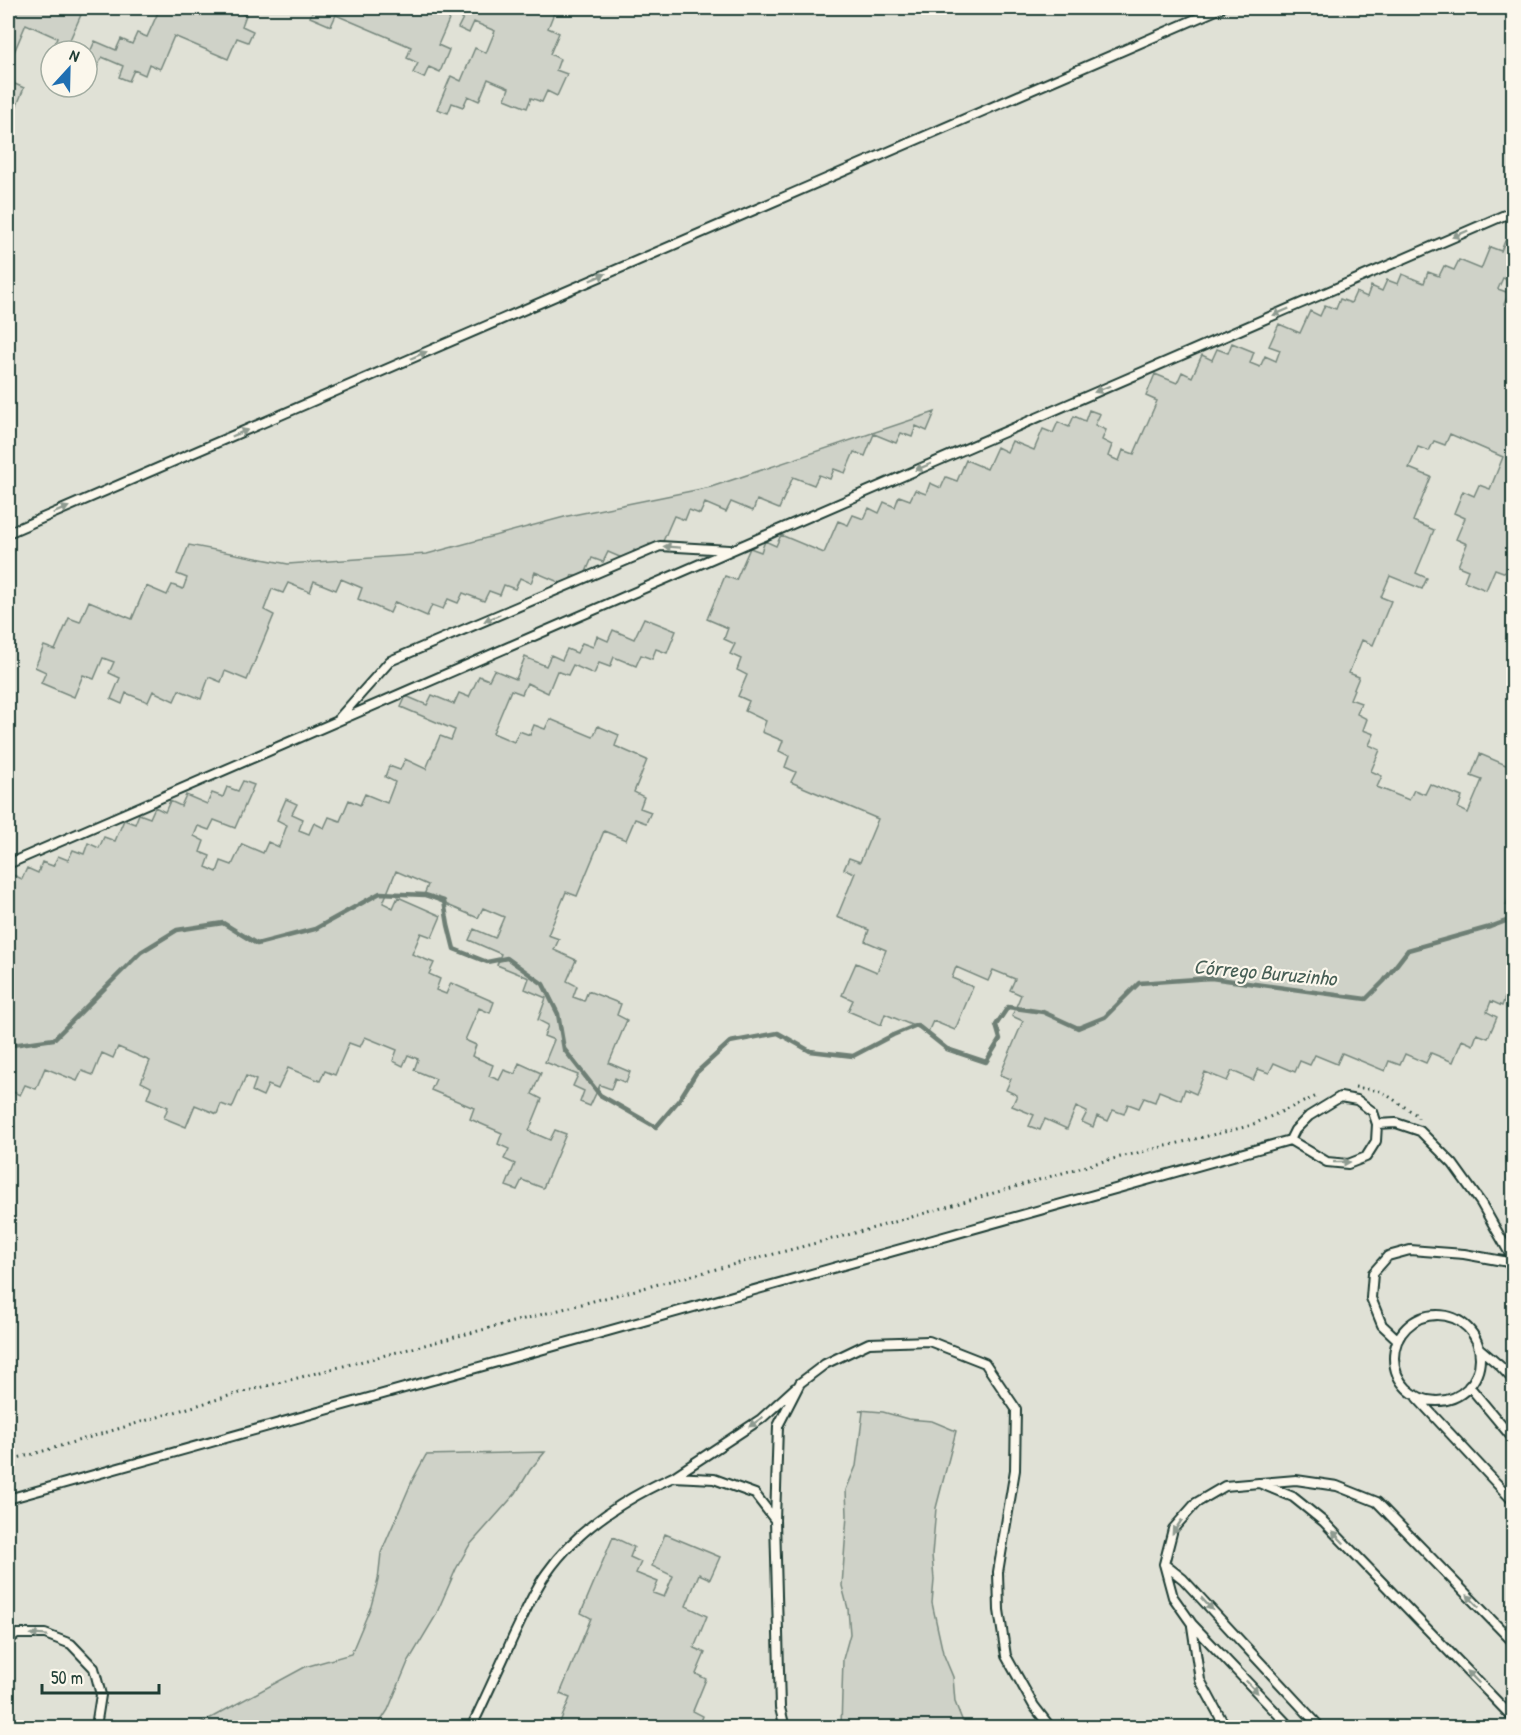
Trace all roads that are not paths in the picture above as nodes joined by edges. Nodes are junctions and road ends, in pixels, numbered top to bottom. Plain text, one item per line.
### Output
1 (1221, 8) edge
2 (1514, 211) edge
3 (8, 534) edge
4 (731, 550) junction
5 (337, 721) junction
6 (8, 864) edge
7 (1377, 1124) junction
8 (1290, 1140) junction
9 (1514, 1262) edge
10 (1398, 1340) junction
11 (1479, 1348) junction
12 (1514, 1381) edge
13 (800, 1383) junction
14 (1470, 1386) junction
15 (1414, 1394) junction
16 (1514, 1440) edge
17 (673, 1477) junction
18 (1259, 1483) junction
19 (8, 1499) edge
20 (1514, 1502) edge
21 (775, 1520) junction
22 (1164, 1564) junction
23 (1192, 1624) junction
24 (8, 1640) edge
25 (1514, 1643) edge
26 (1514, 1719) edge
27 (93, 1728) edge
28 (471, 1728) edge
29 (784, 1728) edge
30 (1051, 1728) edge
31 (1228, 1728) edge
32 (1292, 1728) edge
33 (1321, 1728) edge

3 -> 1 lane
2 -> 4 lane
4 - 5 lane
4 -> 5 lane
5 - 6 lane
7 - 8 lane
8 -> 7 lane
7 - 9 lane
8 - 19 lane
9 - 10 lane
10 - 11 lane
10 - 15 lane
11 - 12 lane
11 - 14 lane
13 -> 17 lane
13 - 21 lane
13 - 30 lane
14 - 15 lane
14 - 16 lane
15 - 20 lane
17 - 21 lane
17 - 28 lane
18 -> 22 lane
25 -> 18 lane
26 -> 18 lane
21 - 29 lane
22 - 23 lane
22 -> 33 lane
23 - 31 lane
23 -> 32 lane
27 -> 24 lane

